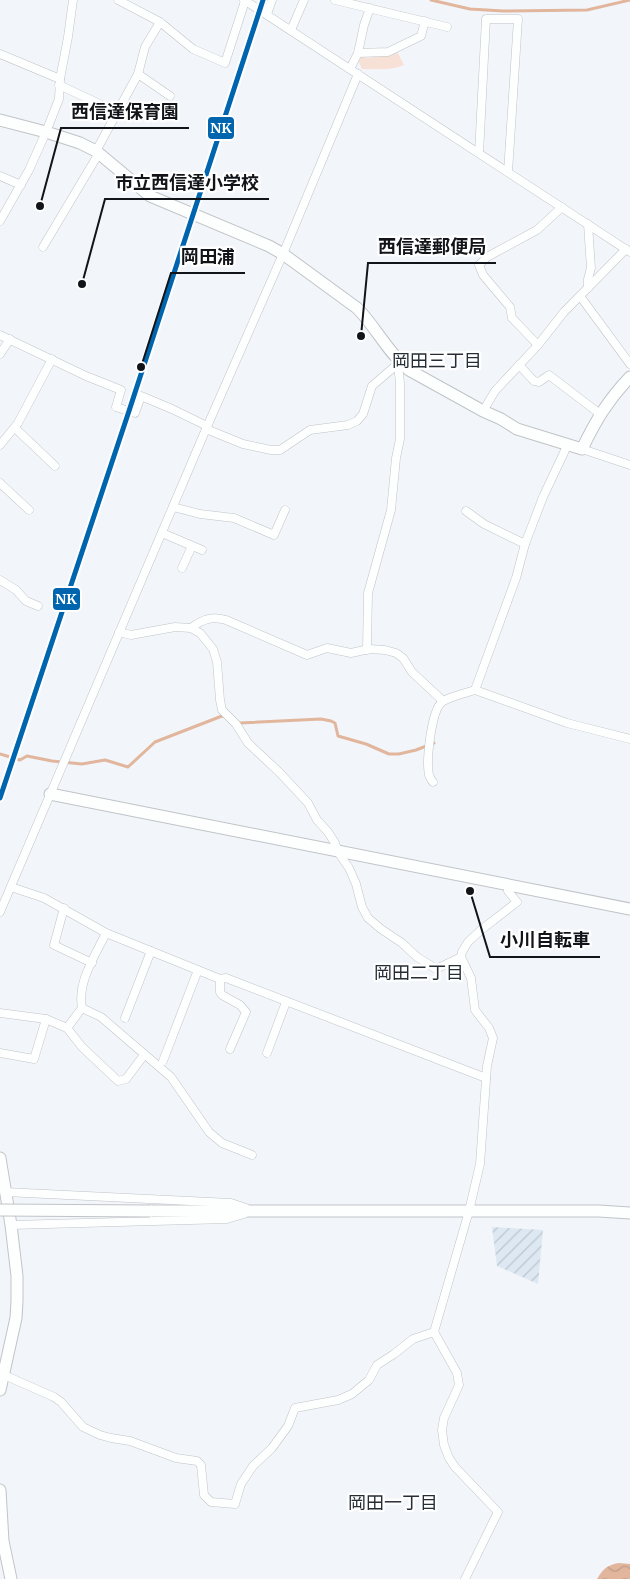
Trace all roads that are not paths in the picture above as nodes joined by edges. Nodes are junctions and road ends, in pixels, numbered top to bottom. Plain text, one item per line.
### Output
1 (73, 0) edge
2 (245, 0) edge
3 (272, 0) edge
4 (304, 0) edge
5 (335, 0) edge
6 (122, 1) edge
7 (370, 8) junction
8 (267, 14) junction
9 (425, 21) junction
10 (160, 22) junction
11 (447, 27) dead end
12 (291, 30) junction
13 (358, 53) junction
14 (0, 54) edge
15 (350, 69) junction
16 (138, 74) junction
17 (358, 74) junction
18 (60, 82) junction
19 (170, 96) dead end
20 (117, 112) junction
21 (0, 120) edge
22 (46, 132) junction
23 (98, 152) junction
24 (479, 153) junction
25 (508, 172) junction
26 (0, 176) edge
27 (21, 185) junction
28 (562, 207) junction
29 (0, 221) edge
30 (588, 224) junction
31 (42, 247) dead end
32 (628, 251) edge
33 (282, 254) junction
34 (588, 288) junction
35 (580, 296) junction
36 (0, 335) edge
37 (10, 340) junction
38 (538, 345) junction
39 (0, 354) edge
40 (52, 359) junction
41 (399, 364) junction
42 (630, 364) edge
43 (518, 365) junction
44 (630, 377) edge
45 (483, 411) junction
46 (600, 414) junction
47 (15, 428) junction
48 (207, 428) junction
49 (568, 444) junction
50 (0, 445) edge
51 (582, 449) junction
52 (630, 465) edge
53 (56, 466) dead end
54 (0, 483) edge
55 (173, 506) junction
56 (29, 510) dead end
57 (285, 510) dead end
58 (466, 511) dead end
59 (162, 532) junction
60 (525, 544) junction
61 (192, 546) junction
62 (202, 550) dead end
63 (182, 568) dead end
64 (0, 580) edge
65 (38, 606) dead end
66 (191, 628) junction
67 (119, 632) junction
68 (367, 650) junction
69 (475, 690) junction
70 (443, 701) junction
71 (630, 738) edge
72 (433, 782) dead end
73 (50, 794) junction
74 (338, 852) junction
75 (509, 886) junction
76 (11, 887) junction
77 (64, 908) junction
78 (630, 910) edge
79 (0, 912) edge
80 (106, 933) junction
81 (151, 951) junction
82 (461, 958) junction
83 (92, 963) junction
84 (198, 970) junction
85 (220, 979) junction
86 (286, 1002) junction
87 (82, 1008) junction
88 (0, 1013) edge
89 (125, 1018) dead end
90 (46, 1019) junction
91 (68, 1028) junction
92 (230, 1049) dead end
93 (0, 1053) edge
94 (267, 1053) dead end
95 (144, 1055) junction
96 (163, 1061) dead end
97 (486, 1078) junction
98 (252, 1154) dead end
99 (0, 1158) edge
100 (5, 1192) junction
101 (0, 1210) edge
102 (255, 1211) junction
103 (469, 1211) junction
104 (630, 1213) edge
105 (10, 1225) junction
106 (434, 1332) junction
107 (4, 1375) junction
108 (0, 1390) edge
109 (0, 1490) edge
110 (11, 1579) edge
111 (464, 1579) edge

1 - 18 street
2 - 8 street
2 - 10 street
3 - 8 street
4 - 12 street
5 - 7 street
6 - 10 street
7 - 9 street
7 - 13 street
8 - 12 street
9 - 11 street
9 - 13 street
10 - 16 street
12 - 15 street
13 - 15 street
14 - 18 street
15 - 17 street
16 - 19 street
16 - 20 street
17 - 24 street
17 - 33 street
18 - 20 street
18 - 22 street
20 - 23 street
21 - 22 street
22 - 23 street
22 - 27 street
23 - 31 street
23 - 33 street
24 - 25 street
24 - 25 street
25 - 28 street
26 - 27 street
27 - 29 street
28 - 30 street
28 - 38 street
30 - 32 street
30 - 34 street
32 - 34 street
33 - 41 street
33 - 48 street
34 - 35 street
35 - 38 street
35 - 42 street
36 - 37 street
37 - 39 street
37 - 40 street
38 - 43 street
40 - 47 street
40 - 48 street
41 - 45 street
41 - 48 street
41 - 68 street
43 - 45 street
43 - 46 street
44 - 46 street
45 - 49 street
46 - 51 street
47 - 50 street
47 - 53 street
48 - 55 street
49 - 51 street
49 - 60 street
51 - 52 street
54 - 56 street
55 - 57 street
55 - 59 street
58 - 60 street
59 - 61 street
59 - 67 street
60 - 69 street
61 - 62 street
61 - 63 street
64 - 65 street
66 - 67 street
66 - 68 street
66 - 74 street
67 - 73 street
68 - 70 street
69 - 70 street
69 - 71 street
70 - 72 street
73 - 74 street
73 - 76 street
74 - 75 street
74 - 82 street
75 - 78 street
75 - 82 street
76 - 77 street
76 - 79 street
77 - 80 street
77 - 83 street
80 - 81 street
80 - 83 street
81 - 84 street
81 - 89 street
82 - 97 street
83 - 87 street
84 - 85 street
84 - 96 street
85 - 86 street
85 - 92 street
86 - 94 street
86 - 97 street
87 - 91 street
87 - 95 street
88 - 90 street
90 - 91 street
90 - 93 street
91 - 95 street
95 - 98 street
97 - 103 street
99 - 100 street
100 - 102 street
100 - 105 street
101 - 102 street, bridge
102 - 103 street
102 - 105 street
103 - 104 street
103 - 106 street
105 - 107 street
106 - 107 street
106 - 111 street
107 - 108 street
109 - 110 street

